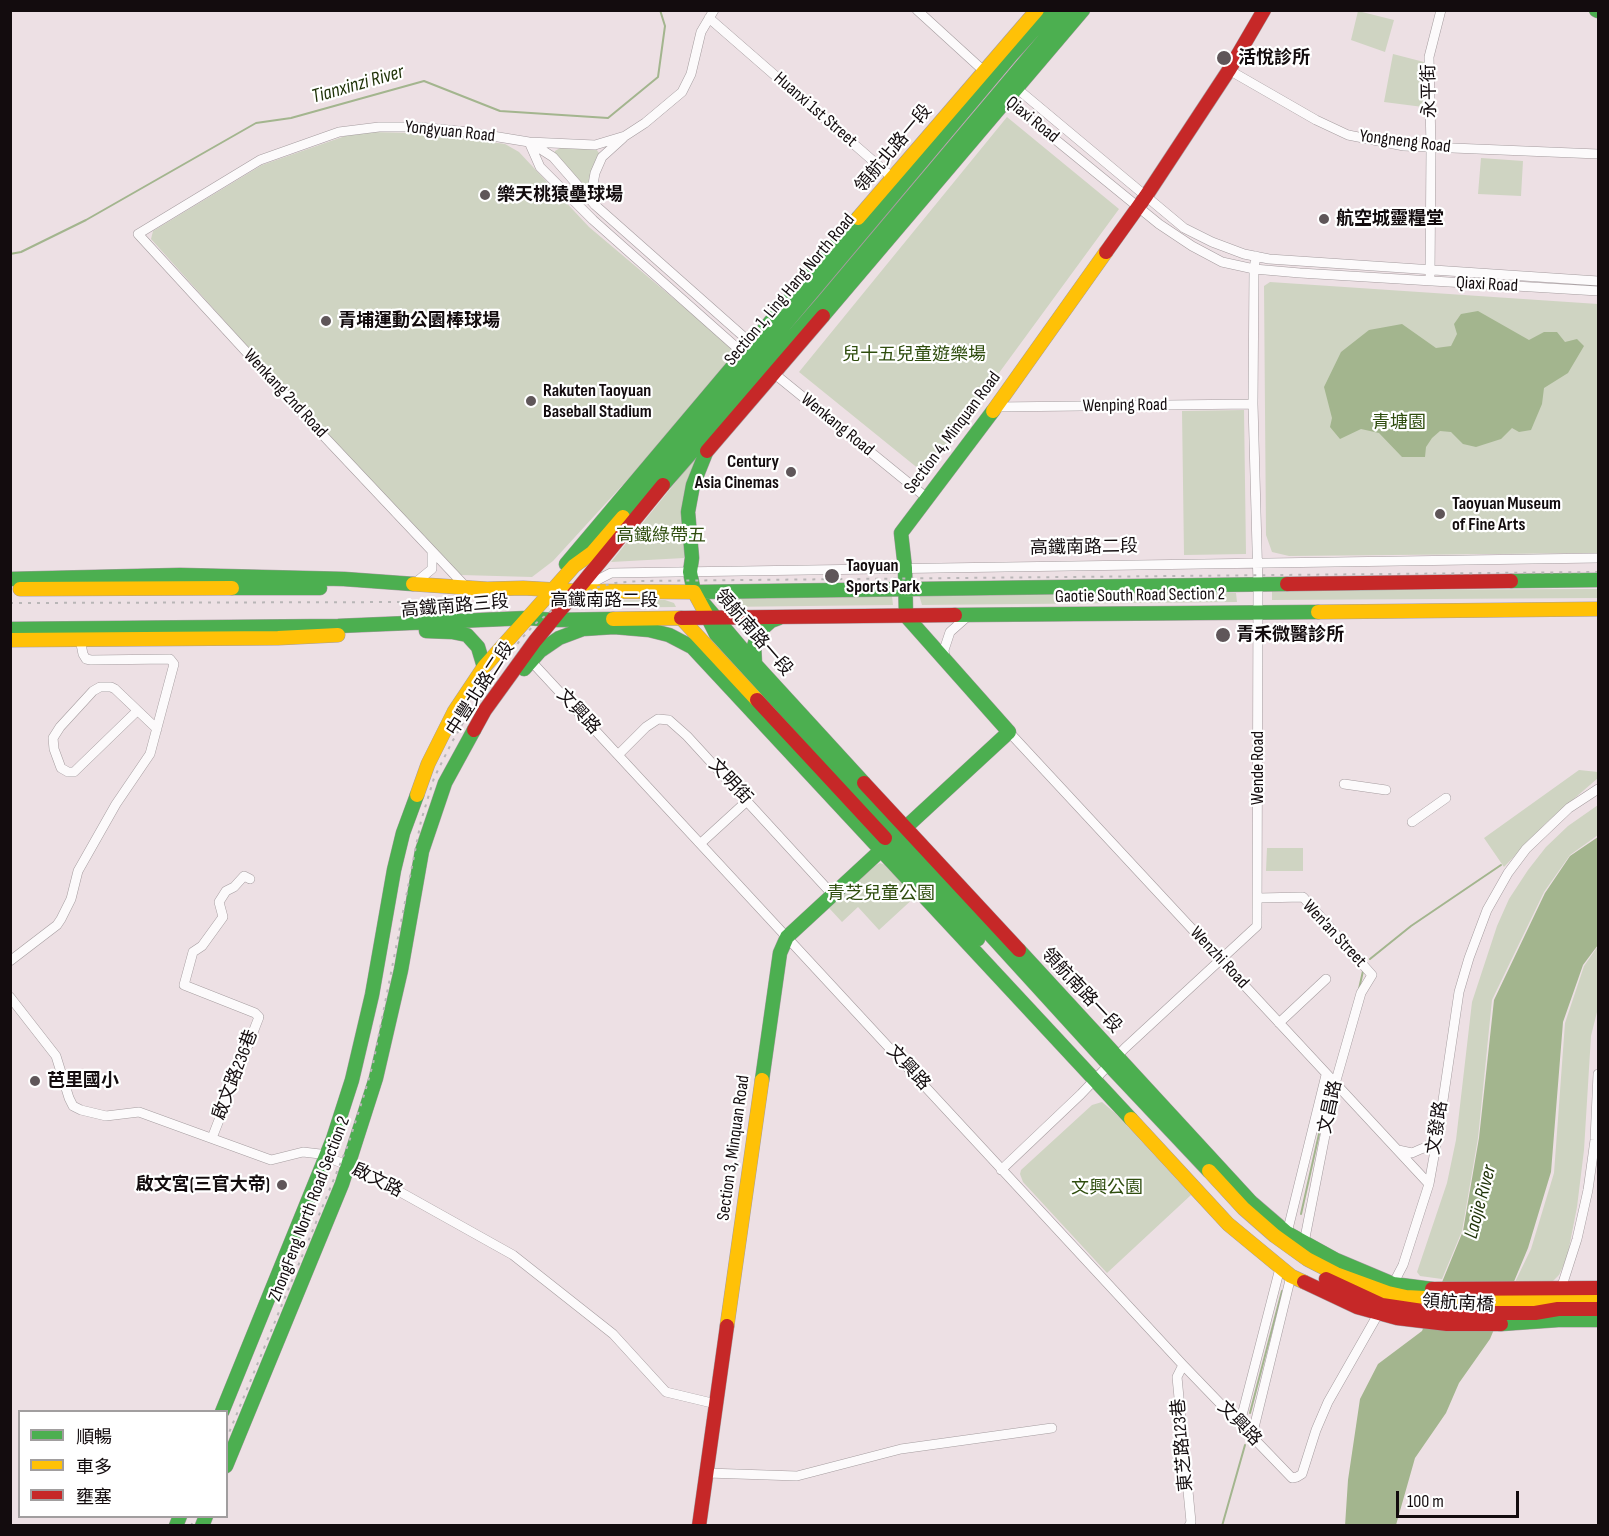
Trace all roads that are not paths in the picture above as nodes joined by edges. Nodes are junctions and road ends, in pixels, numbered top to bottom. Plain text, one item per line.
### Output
1 (917, 10) edge
2 (1037, 10) edge
3 (1052, 10) edge
4 (1069, 10) edge
5 (1083, 10) edge
6 (1264, 10) edge
7 (1441, 10) edge
8 (712, 14) edge
9 (1229, 70) junction
10 (988, 75) junction
11 (1013, 85) junction
12 (1003, 97) junction
13 (625, 136) junction
14 (529, 142) junction
15 (1431, 148) junction
16 (1599, 154) edge
17 (907, 191) junction
18 (1142, 201) junction
19 (595, 205) junction
20 (593, 220) junction
21 (138, 234) joint
22 (1256, 256) junction
23 (1254, 269) junction
24 (1430, 270) junction
25 (1599, 281) edge
26 (1430, 282) junction
27 (1599, 291) edge
28 (761, 362) junction
29 (1253, 404) junction
30 (746, 407) junction
31 (996, 407) junction
32 (710, 430) junction
33 (706, 453) junction
34 (927, 498) junction
35 (432, 553) junction
36 (1599, 558) edge
37 (1257, 563) junction
38 (905, 568) junction
39 (690, 572) junction
40 (1599, 580) edge
41 (14, 582) edge
42 (415, 583) junction
43 (1258, 584) junction
44 (467, 588) junction
45 (904, 589) junction
46 (554, 590) junction
47 (576, 591) junction
48 (694, 592) junction
49 (1599, 609) edge
50 (1257, 613) junction
51 (906, 616) junction
52 (969, 616) junction
53 (781, 617) junction
54 (528, 618) junction
55 (681, 618) junction
56 (712, 618) junction
57 (469, 619) junction
58 (553, 620) junction
59 (10, 629) edge
60 (38, 629) junction
61 (407, 629) junction
62 (426, 631) junction
63 (80, 639) junction
64 (10, 640) edge
65 (709, 648) junction
66 (530, 660) junction
67 (946, 661) junction
68 (755, 664) junction
69 (484, 667) junction
70 (510, 687) dead end
71 (730, 687) junction
72 (137, 711) junction
73 (157, 729) junction
74 (1009, 732) junction
75 (618, 754) junction
76 (1344, 784) dead end
77 (1599, 789) edge
78 (1386, 790) dead end
79 (1446, 798) dead end
80 (747, 801) junction
81 (1412, 822) dead end
82 (893, 838) junction
83 (701, 843) junction
84 (250, 879) dead end
85 (832, 894) junction
86 (1259, 898) junction
87 (787, 937) junction
88 (1220, 959) junction
89 (10, 961) edge
90 (1372, 975) joint
91 (1326, 979) dead end
92 (10, 997) edge
93 (1279, 1023) junction
94 (1106, 1068) junction
95 (1599, 1074) edge
96 (1326, 1076) junction
97 (1335, 1084) junction
98 (1438, 1134) junction
99 (212, 1138) junction
100 (1597, 1140) edge
101 (1398, 1150) junction
102 (327, 1156) junction
103 (348, 1167) junction
104 (1001, 1170) junction
105 (1429, 1184) junction
106 (1287, 1233) junction
107 (1304, 1243) junction
108 (1286, 1272) junction
109 (1599, 1288) edge
110 (1386, 1299) junction
111 (1599, 1299) edge
112 (1404, 1302) junction
113 (1559, 1304) junction
114 (1523, 1307) junction
115 (1599, 1309) edge
116 (1599, 1320) edge
117 (1183, 1365) junction
118 (716, 1404) junction
119 (223, 1410) edge
120 (1240, 1423) junction
121 (1052, 1428) dead end
122 (1251, 1436) junction
123 (228, 1461) edge
124 (707, 1473) junction
125 (1287, 1474) joint
126 (699, 1526) edge
127 (1189, 1526) edge

1 - 10 street
2 - 10 street
3 - 10 street, Section 1, Ling Hang North Road
4 - 11 street
5 - 11 street
6 - 9 street, Section 4, Minquan Road
7 - 15 street, 永平街
8 - 13 street, Yongyuan Road
8 - 17 street, Huanxi 1st Street
9 - 15 street, Yongneng Road
9 - 18 street, Section 4, Minquan Road
10 - 11 street, Qiaxi Road
10 - 12 street, Qiaxi Road
10 - 17 street, Section 1, Ling Hang North Road
11 - 12 street
11 - 18 street, Qiaxi Road
12 - 17 street
12 - 18 street, Qiaxi Road
13 - 14 street, Yongyuan Road
13 - 19 street
14 - 19 street, Wenkang Road
14 - 20 street, Wenkang Road
14 - 21 street, Yongyuan Road
15 - 16 street, Yongneng Road
15 - 24 street, 永平街
17 - 28 street, Section 1, Ling Hang North Road
17 - 28 street
18 - 22 street, Qiaxi Road
18 - 23 street, Qiaxi Road
18 - 31 street, Section 4, Minquan Road
19 - 20 street
19 - 28 street, Wenkang Road
20 - 28 street, Wenkang Road
21 - 35 street, Wenkang 2nd Road
22 - 23 street, Wende Road
22 - 24 street, Qiaxi Road
23 - 26 street, Qiaxi Road
23 - 29 street, Wende Road
24 - 25 street, Qiaxi Road
24 - 26 street, 永平街
26 - 27 street, Qiaxi Road
28 - 30 street
28 - 32 street, Section 1, Ling Hang North Road
28 - 34 street, Wenkang Road
28 - 46 street
29 - 31 street, Wenping Road
29 - 37 street, Wende Road
30 - 32 street
30 - 33 street
31 - 34 street, Section 4, Minquan Road
32 - 33 street
32 - 47 street, Section 1, Ling Hang North Road
33 - 39 street, 領航南路一段
34 - 38 street, Section 4, Minquan Road
35 - 42 street
35 - 44 street, Wenkang 2nd Road
36 - 37 street, 高鐵南路二段
37 - 38 street, 高鐵南路二段
37 - 43 street, Wende Road
38 - 39 street, 高鐵南路二段
38 - 45 street, Section 4, Minquan Road
39 - 47 street, 高鐵南路二段
39 - 48 street, 領航南路一段
40 - 43 street, Gaotie South Road Section 2
41 - 42 street, 高鐵南路三段
41 - 44 street, 高鐵南路三段
42 - 44 street, 高鐵南路三段
43 - 45 street, Gaotie South Road Section 2
43 - 50 street, Wende Road
44 - 46 street, 高鐵南路三段
45 - 48 street, Gaotie South Road Section 2
45 - 51 street, Section 4, Minquan Road
46 - 47 street, 高鐵南路二段
46 - 54 street, 中豐北路二段
47 - 48 street, 高鐵南路二段
47 - 58 street, 中豐北路二段
48 - 56 street, 領航南路一段
49 - 50 street, Gaotie South Road Section 2
50 - 52 street, Gaotie South Road Section 2
50 - 86 street, Wende Road
51 - 52 street, Gaotie South Road Section 2
51 - 53 street, Gaotie South Road Section 2
51 - 67 street
52 - 67 street
53 - 56 street, Gaotie South Road Section 2
53 - 68 street
54 - 57 street, 高鐵南路三段
54 - 58 street, 高鐵南路二段
54 - 62 street, 高鐵南路三段
54 - 69 street, 中豐北路二段
55 - 56 street, Gaotie South Road Section 2
55 - 58 street, 高鐵南路二段
55 - 65 street
56 - 68 street, 領航南路一段
56 - 82 street, 領航南路一段
57 - 60 street, 高鐵南路三段
57 - 61 street
58 - 103 street, 中豐北路二段
59 - 60 street, 高鐵南路三段
60 - 63 street
61 - 62 street, 高鐵南路三段
61 - 63 street, 高鐵南路三段
62 - 69 street
63 - 64 street, 高鐵南路三段
63 - 73 street
65 - 71 street
65 - 82 street, 領航南路一段
66 - 70 street, 高鐵南路二段
66 - 71 street, 高鐵南路二段
66 - 75 street, 文興路
67 - 74 street
68 - 82 street, 領航南路一段
69 - 102 street, 中豐北路二段
71 - 82 street, 領航南路一段
72 - 72 street
72 - 73 street
73 - 89 street
74 - 82 street
74 - 88 street, Wenzhi Road
75 - 80 street, 文明街
75 - 83 street, 文興路
76 - 78 street
77 - 98 street, 文發路
79 - 81 street
80 - 83 street
80 - 85 street, 文明街
82 - 85 street, Section 3, Minquan Road
82 - 94 street, 領航南路一段
82 - 94 street, 領航南路一段
83 - 87 street, 文興路
84 - 99 street, 啟文路236巷
85 - 87 street, Section 3, Minquan Road
86 - 88 street, Wende Road
86 - 90 street, Wen'an Street
87 - 104 street, 文興路
87 - 118 street, Section 3, Minquan Road
88 - 93 street, Wenzhi Road
88 - 94 street, Wende Road
90 - 97 street, 文昌路
91 - 93 street
92 - 99 street, 啟文路
93 - 96 street, Wenzhi Road
94 - 104 street, Wende Road
94 - 106 street, 領航南路一段
94 - 108 street, 領航南路一段
94 - 110 street, 領航南路一段
95 - 100 street
96 - 97 street, Wenzhi Road
96 - 106 street, 文昌路
97 - 101 street, Wenzhi Road
97 - 107 street, 文昌路
98 - 101 street
98 - 105 street, 文發路
99 - 102 street, 啟文路
100 - 113 street
101 - 105 street, Wenzhi Road
102 - 103 street, 啟文路
102 - 119 street, ZhongFeng North Road Section 2
103 - 118 street, 啟文路
103 - 123 street, ZhongFeng North Road Section 2
104 - 117 street, 文興路
105 - 110 street, 文發路
106 - 107 street, 領航南路一段
107 - 110 street, 領航南路一段
108 - 110 street, 領航南路一段
108 - 120 street
108 - 122 street
109 - 113 street
110 - 112 street, 領航南路一段
110 - 112 street, 領航南路一段
110 - 125 street, 文發路
111 - 113 street
112 - 114 street, 領航南橋
112 - 114 street, 領航南橋
113 - 114 street
113 - 114 street
113 - 115 street
113 - 116 street
117 - 120 street, 文興路
117 - 127 street, 東芝路123巷
118 - 124 street, Section 3, Minquan Road
120 - 122 street, 文興路
121 - 124 street
122 - 125 street, 文興路
124 - 126 street, Section 3, Minquan Road

